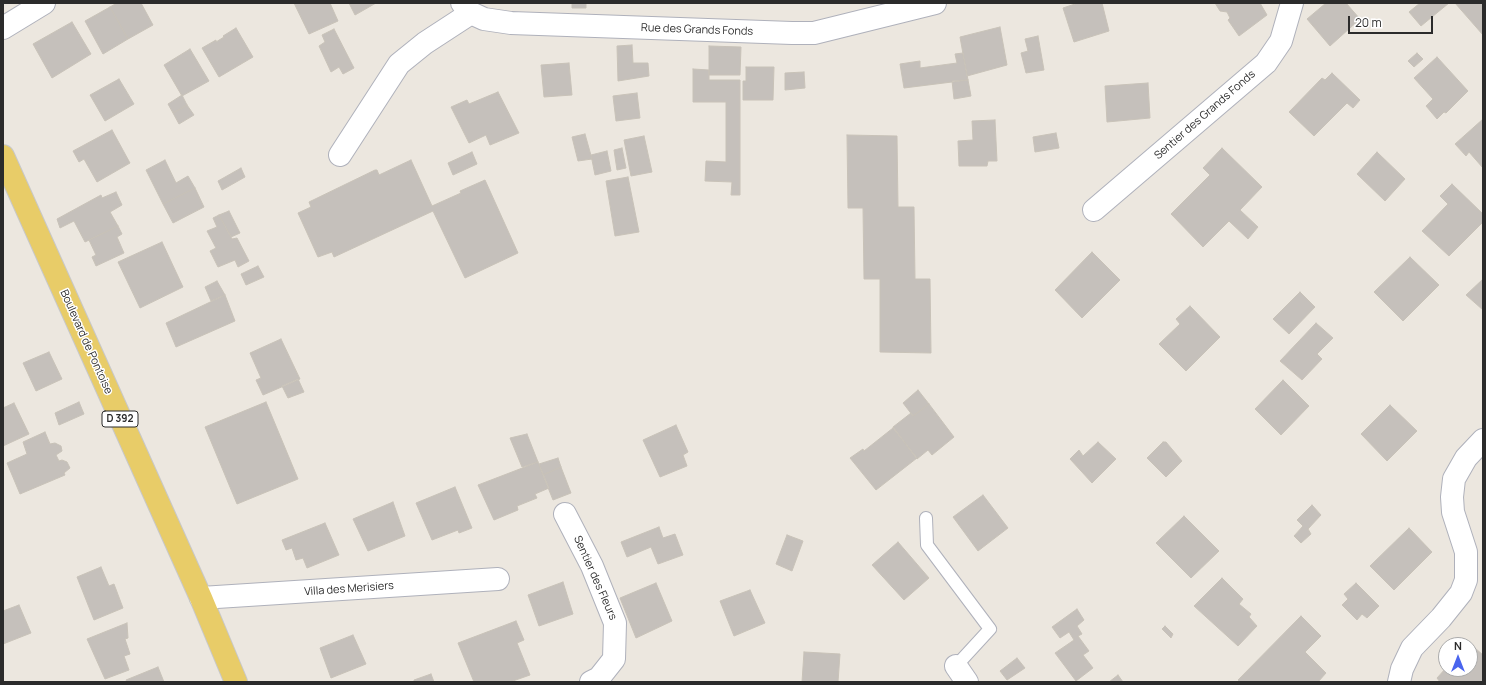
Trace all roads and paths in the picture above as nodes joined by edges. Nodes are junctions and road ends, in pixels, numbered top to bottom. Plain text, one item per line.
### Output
1 (44, 3) edge
2 (935, 3) edge
3 (1292, 3) edge
4 (466, 8) edge
5 (3, 28) edge
6 (340, 155) dead end
7 (3, 156) edge
8 (1094, 210) dead end
9 (1483, 440) edge
10 (565, 514) dead end
11 (926, 518) dead end
12 (498, 579) dead end
13 (201, 598) junction
14 (962, 674) edge
15 (236, 682) edge
16 (590, 682) edge
17 (1399, 682) edge

1 - 5 street
2 - 4 street, Rue des Grands Fonds
3 - 8 street, Sentier des Grands Fonds
4 - 6 street
7 - 13 main road, Boulevard de Pontoise / D 392
9 - 17 street
10 - 16 street, Sentier des Fleurs
11 - 14 lane
12 - 13 street, Villa des Merisiers
13 - 15 main road, Boulevard de Pontoise / D 392

